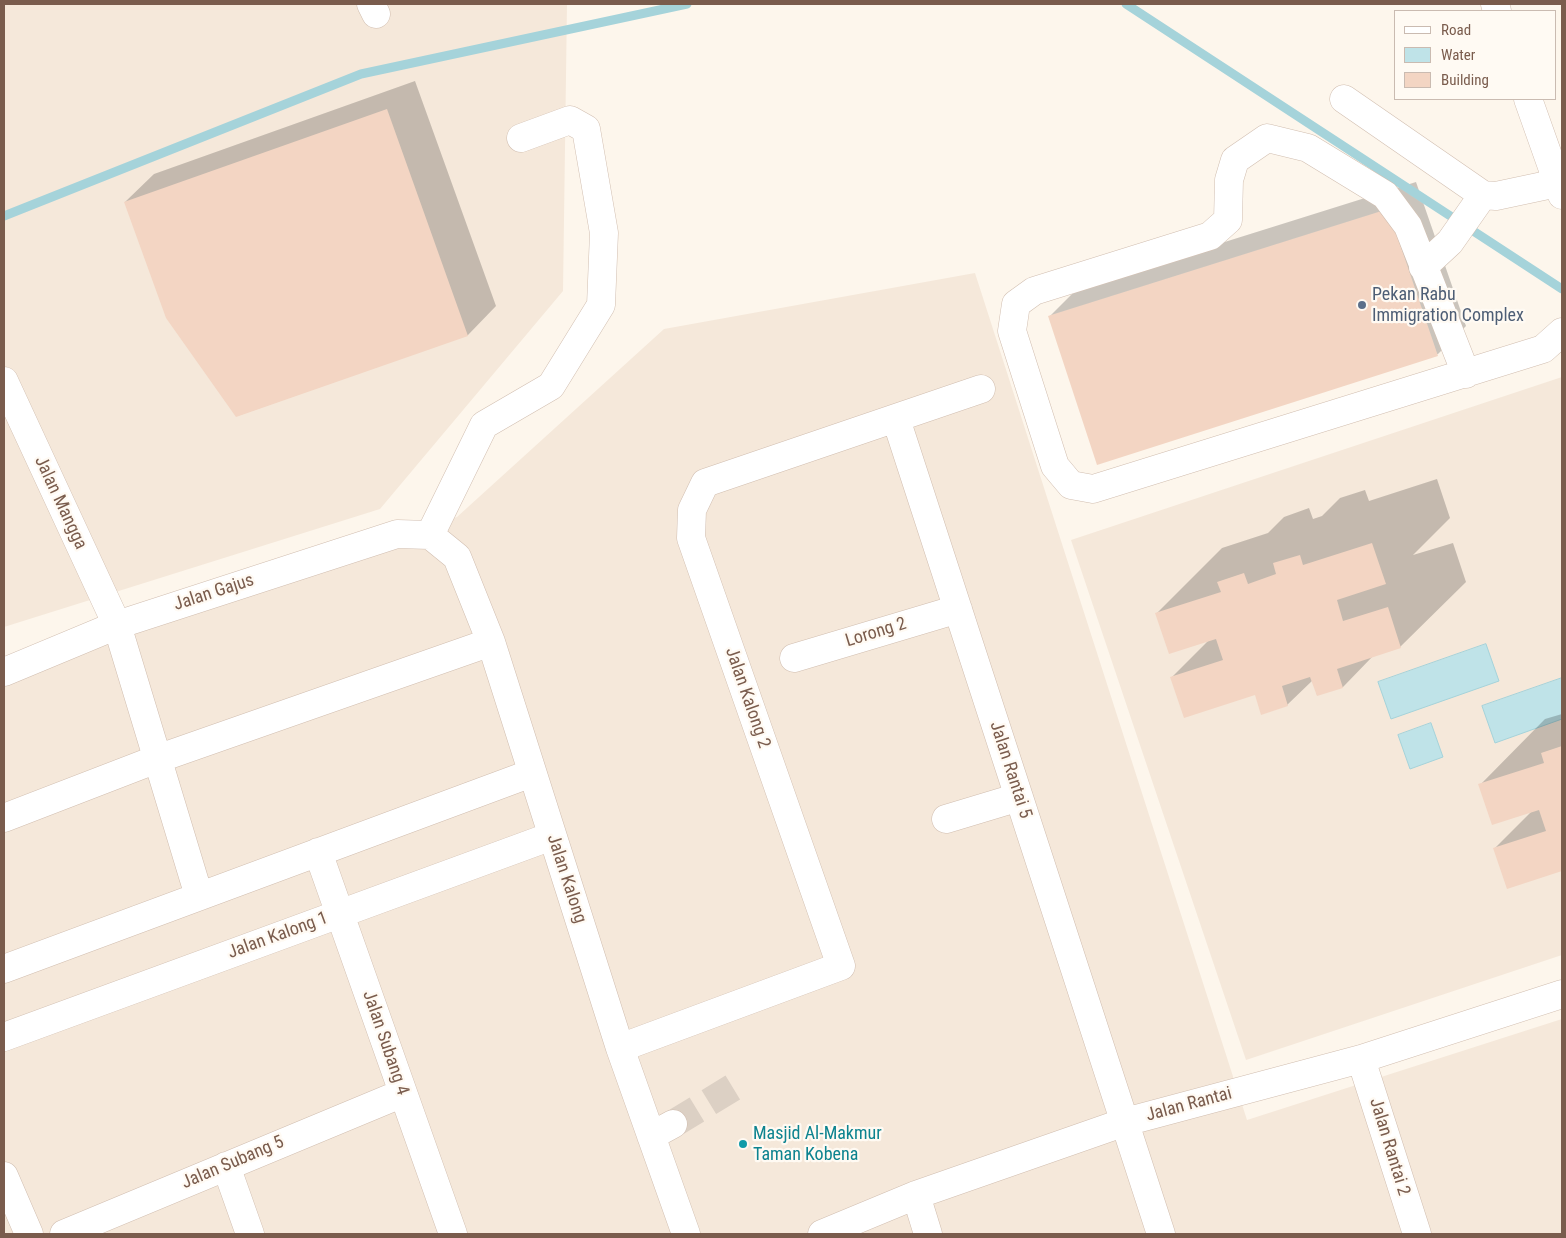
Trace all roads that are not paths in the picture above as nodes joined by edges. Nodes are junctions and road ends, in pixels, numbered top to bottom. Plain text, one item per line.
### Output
1 (1344, 99) dead end
2 (1528, 100) edge
3 (521, 138) dead end
4 (1561, 187) edge
5 (1483, 195) junction
6 (1422, 267) junction
7 (1560, 335) edge
8 (1466, 374) junction
9 (4, 381) edge
10 (982, 389) dead end
11 (896, 419) junction
12 (13, 425) edge
13 (430, 535) junction
14 (958, 609) junction
15 (117, 625) junction
16 (491, 642) junction
17 (794, 658) dead end
18 (4, 672) edge
19 (157, 759) junction
20 (532, 773) junction
21 (1019, 796) junction
22 (4, 818) edge
23 (946, 819) dead end
24 (552, 836) junction
25 (318, 852) junction
26 (199, 896) junction
27 (340, 913) junction
28 (4, 968) edge
29 (1562, 994) edge
30 (4, 1037) edge
31 (620, 1048) junction
32 (1361, 1059) junction
33 (403, 1093) junction
34 (1125, 1122) junction
35 (226, 1166) junction
36 (4, 1176) edge
37 (916, 1195) junction
38 (29, 1234) edge
39 (64, 1234) edge
40 (250, 1234) edge
41 (453, 1234) edge
42 (686, 1234) edge
43 (822, 1234) edge
44 (928, 1234) edge
45 (1161, 1234) edge
46 (1417, 1234) edge

1 - 5 street
2 - 4 street
3 - 13 street
4 - 5 street
5 - 6 street
6 - 8 street
6 - 8 street
7 - 8 street
9 - 12 street, Jalan Mangga
10 - 11 street, Jalan Kalong 2
11 - 14 street, Jalan Rantai 5
11 - 31 street, Jalan Kalong 2
12 - 15 street, Jalan Mangga
13 - 15 street, Jalan Gajus
13 - 16 street, Jalan Kalong
14 - 17 street, Lorong 2
14 - 21 street, Jalan Rantai 5
15 - 18 street, Jalan Gajus
15 - 19 street, Jalan Mangga
16 - 19 street
16 - 20 street, Jalan Kalong
19 - 22 street
19 - 26 street, Jalan Mangga
20 - 24 street, Jalan Kalong
20 - 25 street
21 - 23 street
21 - 34 street, Jalan Rantai 5
24 - 27 street, Jalan Kalong 1
24 - 31 street, Jalan Kalong
25 - 26 street
25 - 27 street, Jalan Subang 4
26 - 28 street
27 - 30 street, Jalan Kalong 1
27 - 33 street, Jalan Subang 4
29 - 32 street, Jalan Rantai
31 - 42 street, Jalan Kalong
32 - 34 street, Jalan Rantai
32 - 46 street, Jalan Rantai 2
33 - 35 street, Jalan Subang 5
33 - 41 street, Jalan Subang 4
34 - 37 street, Jalan Rantai
34 - 45 street, Jalan Rantai 5
35 - 39 street, Jalan Subang 5
35 - 40 street
36 - 38 street
37 - 43 street, Jalan Rantai
37 - 44 street

